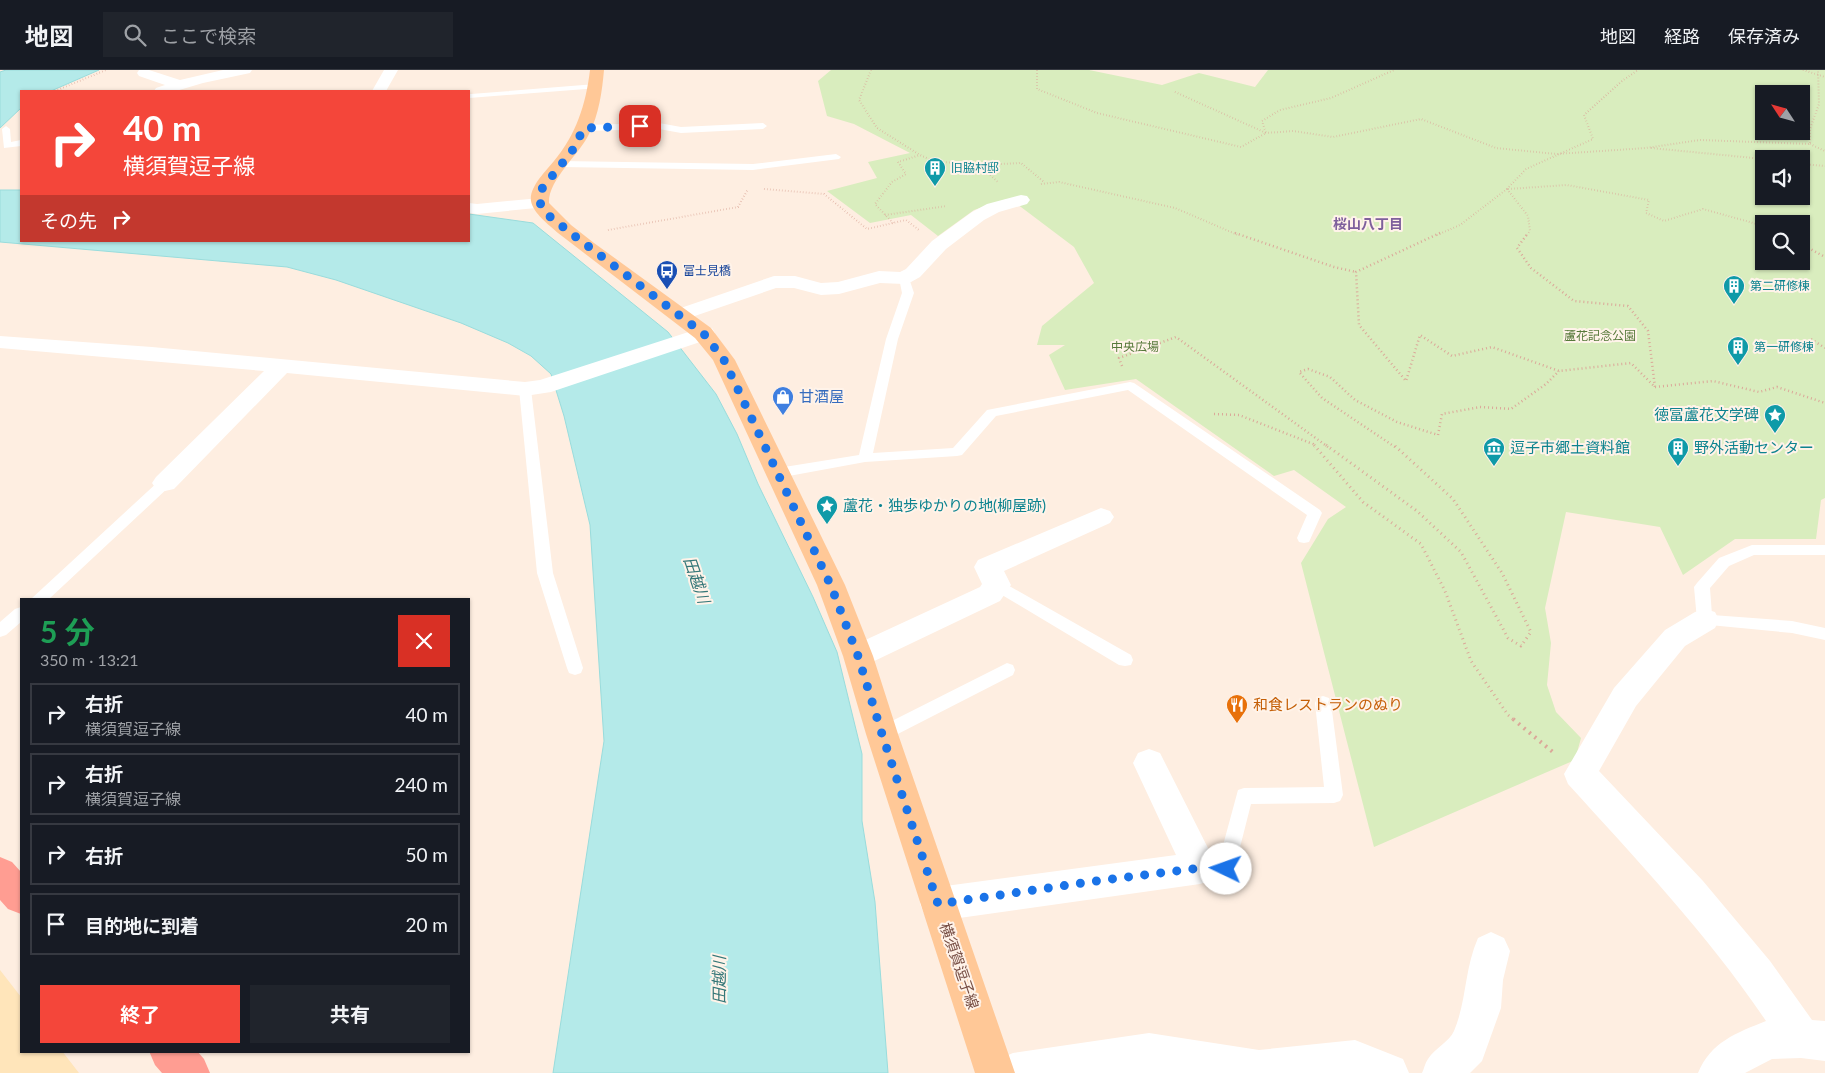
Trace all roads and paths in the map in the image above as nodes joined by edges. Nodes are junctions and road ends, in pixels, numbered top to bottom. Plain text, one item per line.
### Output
1 (106, 70) edge
2 (245, 70) edge
3 (391, 70) edge
4 (871, 70) edge
5 (1037, 70) edge
6 (1394, 70) edge
7 (1638, 70) edge
8 (1804, 70) edge
9 (1818, 70) edge
10 (144, 73) dead end
11 (1817, 74) junction
12 (1825, 77) edge
13 (597, 78) edge
14 (180, 85) junction
15 (57, 90) edge
16 (164, 90) edge
17 (380, 90) edge
18 (1175, 92) dead end
19 (471, 96) dead end
20 (763, 126) dead end
21 (584, 128) junction
22 (6, 129) dead end
23 (1266, 133) junction
24 (20, 142) edge
25 (1810, 144) junction
26 (1646, 148) junction
27 (1825, 151) edge
28 (1556, 154) junction
29 (920, 155) junction
30 (836, 157) dead end
31 (1755, 158) edge
32 (561, 164) junction
33 (979, 165) junction
34 (1810, 165) edge
35 (760, 166) junction
36 (1825, 166) edge
37 (1045, 183) dead end
38 (1000, 184) dead end
39 (749, 188) junction
40 (1507, 189) junction
41 (1021, 200) dead end
42 (540, 203) junction
43 (470, 208) edge
44 (1174, 208) dead end
45 (893, 223) junction
46 (1755, 223) edge
47 (576, 237) junction
48 (939, 245) junction
49 (1810, 249) edge
50 (1825, 257) edge
51 (1356, 272) junction
52 (904, 278) junction
53 (679, 315) junction
54 (694, 337) junction
55 (1810, 339) dead end
56 (0, 342) edge
57 (1825, 348) edge
58 (281, 367) junction
59 (1559, 371) junction
60 (1130, 386) junction
61 (1655, 387) junction
62 (534, 388) junction
63 (1825, 403) edge
64 (1184, 424) junction
65 (1320, 440) junction
66 (1313, 444) junction
67 (865, 458) junction
68 (778, 473) junction
69 (165, 482) joint
70 (1100, 517) dead end
71 (1304, 538) dead end
72 (1825, 550) edge
73 (997, 586) junction
74 (40, 598) edge
75 (20, 614) edge
76 (1705, 620) junction
77 (0, 631) edge
78 (1825, 634) edge
79 (858, 656) junction
80 (1125, 660) dead end
81 (575, 668) dead end
82 (1007, 670) dead end
83 (1323, 703) dead end
84 (882, 734) junction
85 (1149, 763) dead end
86 (1580, 774) junction
87 (1200, 868) junction
88 (0, 874) edge
89 (20, 896) edge
90 (938, 904) junction
91 (1491, 951) dead end
92 (1813, 1039) edge
93 (171, 1053) edge
94 (190, 1073) edge
95 (995, 1073) edge
96 (1013, 1073) edge
97 (1389, 1073) edge
98 (1442, 1073) edge
99 (1718, 1073) edge

1 - 15 path
2 - 14 street
3 - 17 street
4 - 29 path
5 - 23 path
6 - 23 path
7 - 28 path
8 - 11 path
9 - 11 path
10 - 14 street
11 - 12 path
11 - 25 path
13 - 19 lane
13 - 21 main road
14 - 16 street
18 - 23 path
20 - 21 lane
21 - 32 main road
22 - 24 lane
23 - 28 path
25 - 26 path
25 - 27 path
26 - 28 path
26 - 31 path
28 - 40 path
29 - 33 path
29 - 45 path
30 - 35 lane
32 - 35 lane
32 - 42 main road
33 - 37 path
33 - 38 path
34 - 36 path
35 - 39 path
39 - 45 path
39 - 47 path
40 - 46 path
40 - 51 path
40 - 61 path
41 - 48 street
42 - 43 street
42 - 47 main road, 横須賀逗子線
44 - 51 path
45 - 48 path
47 - 53 main road, 横須賀逗子線
48 - 52 street
49 - 50 path
51 - 59 path
52 - 53 street
52 - 67 lane
53 - 54 main road, 横須賀逗子線
54 - 62 street
54 - 68 main road, 横須賀逗子線
55 - 57 path
56 - 58 street
58 - 62 street
58 - 69 street
59 - 61 path
59 - 65 path
60 - 64 lane
60 - 65 path
60 - 67 lane
61 - 63 path
62 - 81 lane
64 - 66 path
64 - 71 lane
65 - 66 path
66 - 86 path
67 - 68 lane
68 - 79 main road, 横須賀逗子線
69 - 74 lane
70 - 73 street
72 - 76 lane
73 - 79 street
73 - 80 lane
75 - 77 lane
76 - 78 lane
76 - 86 street
79 - 84 main road, 横須賀逗子線
82 - 84 lane
83 - 87 lane
84 - 90 main road, 横須賀逗子線
85 - 87 street
86 - 92 street
87 - 90 street
88 - 89 highway
90 - 95 main road, 横須賀逗子線
91 - 98 street
92 - 99 street
93 - 94 highway
96 - 97 street

